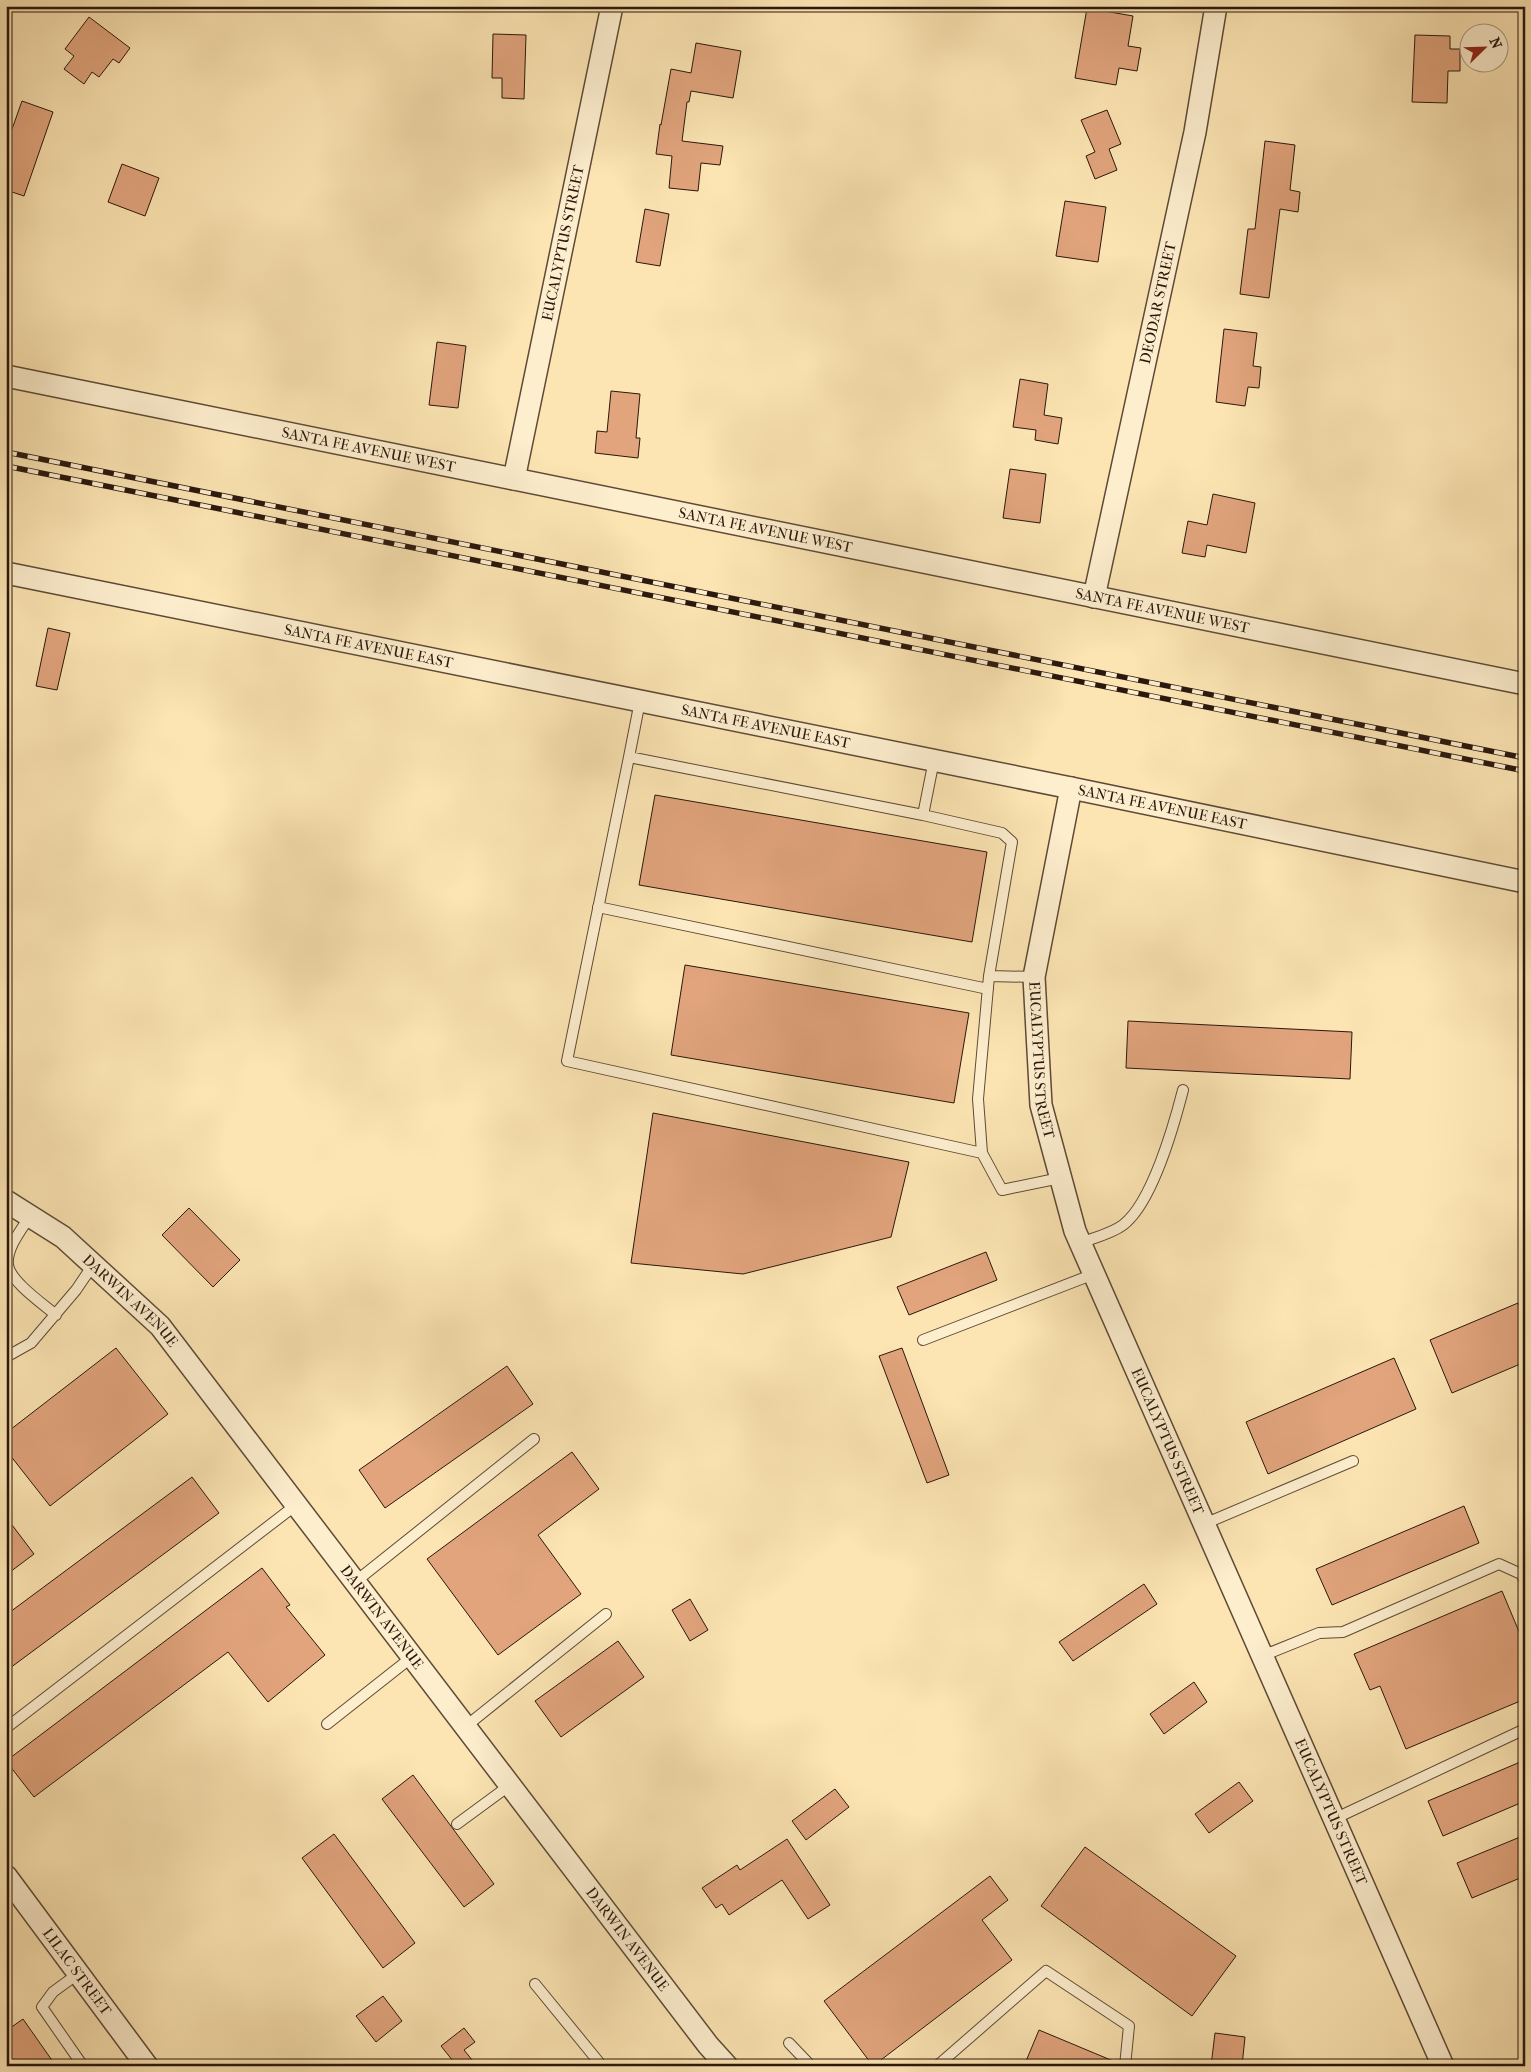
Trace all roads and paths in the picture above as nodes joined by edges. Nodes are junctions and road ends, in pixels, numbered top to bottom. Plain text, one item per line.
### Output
1 (612, 6) edge
2 (1216, 6) edge
3 (6, 376) edge
4 (514, 479) junction
5 (6, 573) edge
6 (1094, 598) junction
7 (1525, 684) edge
8 (640, 701) junction
9 (629, 757) junction
10 (934, 760) junction
11 (1071, 788) junction
12 (922, 815) junction
13 (1525, 882) edge
14 (598, 907) junction
15 (989, 976) junction
16 (1034, 977) junction
17 (988, 988) junction
18 (1183, 1090) dead end
19 (982, 1153) junction
20 (1060, 1178) junction
21 (6, 1201) edge
22 (30, 1216) junction
23 (1080, 1243) junction
24 (93, 1264) junction
25 (1094, 1274) junction
26 (56, 1315) junction
27 (923, 1340) dead end
28 (6, 1357) edge
29 (534, 1439) dead end
30 (1353, 1461) dead end
31 (296, 1504) junction
32 (1204, 1524) junction
33 (1525, 1581) edge
34 (355, 1582) junction
35 (606, 1614) dead end
36 (1262, 1656) junction
37 (412, 1657) junction
38 (327, 1724) dead end
39 (465, 1727) junction
40 (6, 1728) edge
41 (1525, 1729) edge
42 (510, 1785) junction
43 (1334, 1819) junction
44 (457, 1824) dead end
45 (6, 1876) edge
46 (79, 1973) junction
47 (535, 1984) dead end
48 (789, 2042) dead end
49 (83, 2066) edge
50 (147, 2066) edge
51 (602, 2066) edge
52 (727, 2066) edge
53 (811, 2066) edge
54 (937, 2066) edge
55 (1125, 2066) edge
56 (1443, 2066) edge

1 - 4 street, EUCALYPTUS STREET
2 - 6 street, DEODAR STREET
3 - 4 street, SANTA FE AVENUE WEST
4 - 6 street, SANTA FE AVENUE WEST
5 - 8 street, SANTA FE AVENUE EAST
6 - 7 street, SANTA FE AVENUE WEST
8 - 9 lane
8 - 10 street, SANTA FE AVENUE EAST
9 - 12 lane
9 - 14 lane
10 - 11 street, SANTA FE AVENUE EAST
10 - 12 lane
11 - 13 street, SANTA FE AVENUE EAST
11 - 16 street, EUCALYPTUS STREET
12 - 15 lane
14 - 17 lane
14 - 19 lane
15 - 16 lane
15 - 17 lane
16 - 20 street, EUCALYPTUS STREET
17 - 19 lane
18 - 23 lane
19 - 20 lane
20 - 23 street, EUCALYPTUS STREET
21 - 22 street, DARWIN AVENUE
22 - 24 street, DARWIN AVENUE
22 - 26 lane
23 - 25 street, EUCALYPTUS STREET
24 - 26 lane
24 - 31 street, DARWIN AVENUE
25 - 27 lane
25 - 32 street, EUCALYPTUS STREET
26 - 28 lane
29 - 34 lane
30 - 32 lane
31 - 34 street, DARWIN AVENUE
31 - 40 lane
32 - 36 street, EUCALYPTUS STREET
33 - 36 lane
34 - 37 street, DARWIN AVENUE
35 - 39 lane
36 - 43 street, EUCALYPTUS STREET
37 - 38 lane
37 - 39 street, DARWIN AVENUE
39 - 42 street, DARWIN AVENUE
41 - 43 lane
42 - 44 lane
42 - 52 street, DARWIN AVENUE
43 - 56 street, EUCALYPTUS STREET
45 - 46 street, LILAC STREET
46 - 49 lane
46 - 50 street, LILAC STREET
47 - 51 lane
48 - 53 lane
54 - 55 lane

